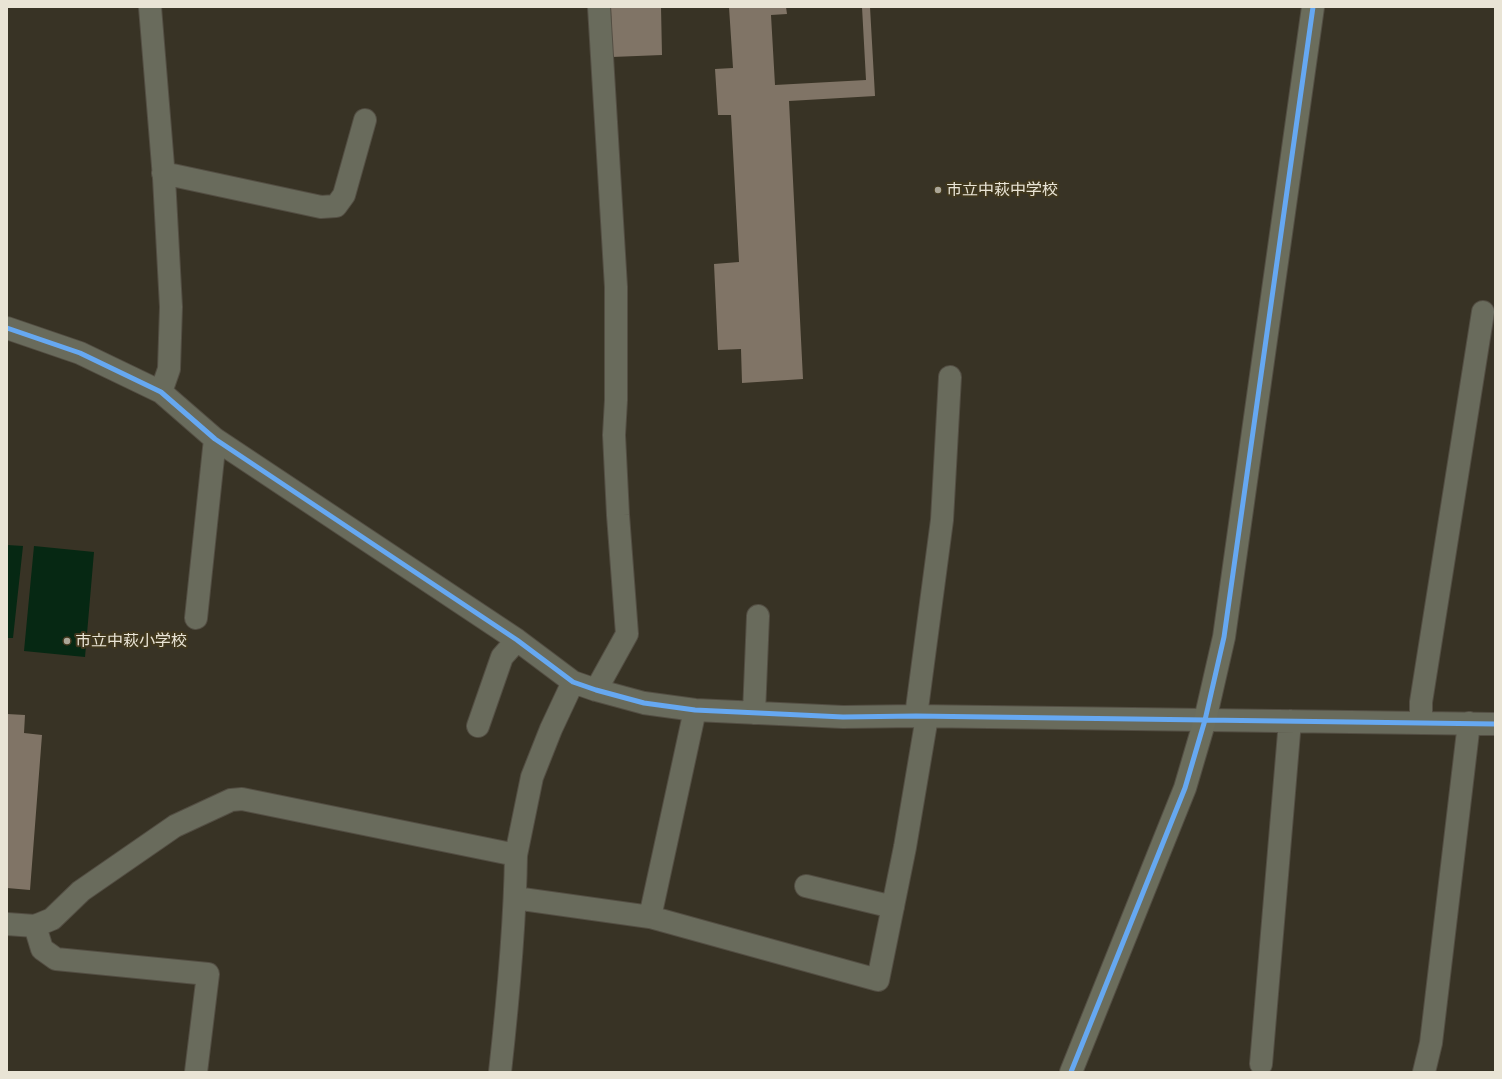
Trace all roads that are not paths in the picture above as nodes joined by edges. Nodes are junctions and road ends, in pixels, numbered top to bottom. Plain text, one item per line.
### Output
1 (150, 7) edge
2 (599, 7) edge
3 (1313, 7) edge
4 (365, 120) dead end
5 (163, 173) junction
6 (1483, 312) dead end
7 (7, 328) edge
8 (950, 377) dead end
9 (161, 392) junction
10 (215, 439) junction
11 (758, 616) dead end
12 (196, 618) dead end
13 (517, 640) junction
14 (573, 682) junction
15 (596, 690) junction
16 (695, 710) junction
17 (754, 713) junction
18 (922, 716) junction
19 (1205, 720) junction
20 (1290, 721) junction
21 (1421, 723) junction
22 (1469, 723) junction
23 (1495, 724) edge
24 (478, 726) dead end
25 (516, 855) junction
26 (806, 886) dead end
27 (516, 898) junction
28 (893, 907) junction
29 (650, 917) junction
30 (7, 924) edge
31 (35, 926) junction
32 (1261, 1064) dead end
33 (196, 1072) edge
34 (500, 1072) edge
35 (1071, 1072) edge
36 (1424, 1072) edge

1 - 5 street
2 - 15 street
3 - 19 street
4 - 5 street
5 - 9 street
6 - 21 street
7 - 9 street
8 - 18 street
9 - 10 street
10 - 12 street
10 - 13 street
11 - 17 street
13 - 14 street
13 - 24 street
14 - 15 street
14 - 25 street
15 - 16 street
16 - 17 street
16 - 29 street
17 - 18 street
18 - 19 street
18 - 28 street
19 - 20 street
19 - 35 street
20 - 21 street
20 - 32 street
21 - 22 street
22 - 23 street
22 - 36 street
25 - 27 street
25 - 31 street
26 - 28 street
27 - 29 street
27 - 34 street
28 - 29 street
30 - 31 street
31 - 33 street

